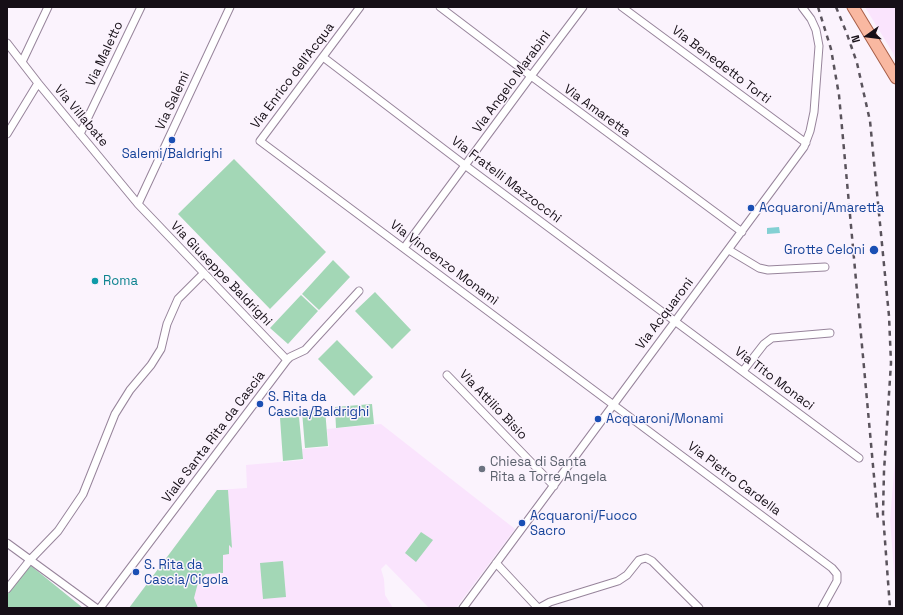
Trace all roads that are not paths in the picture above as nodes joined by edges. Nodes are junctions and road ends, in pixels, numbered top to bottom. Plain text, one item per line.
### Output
1 (48, 7) edge
2 (141, 7) edge
3 (230, 7) edge
4 (360, 7) edge
5 (440, 7) edge
6 (583, 7) edge
7 (622, 7) edge
8 (853, 7) edge
9 (804, 10) edge
10 (7, 43) edge
11 (323, 56) junction
12 (22, 62) junction
13 (530, 76) junction
14 (896, 78) edge
15 (38, 83) junction
16 (7, 134) edge
17 (80, 134) junction
18 (260, 141) joint
19 (806, 143) junction
20 (466, 166) junction
21 (138, 204) junction
22 (742, 232) junction
23 (404, 248) junction
24 (729, 250) junction
25 (825, 267) dead end
26 (204, 273) junction
27 (359, 291) dead end
28 (675, 321) junction
29 (830, 333) dead end
30 (287, 360) junction
31 (743, 371) junction
32 (447, 375) dead end
33 (614, 404) junction
34 (859, 458) dead end
35 (554, 486) junction
36 (7, 543) edge
37 (30, 560) junction
38 (496, 563) junction
39 (7, 589) edge
40 (96, 608) edge
41 (100, 608) edge
42 (463, 608) edge
43 (538, 608) edge
44 (699, 608) edge
45 (822, 608) edge

1 - 12 street
2 - 17 street, Via Maletto
3 - 21 street, Via Salemi
4 - 11 street, Via Enrico dell'Acqua
5 - 13 street, Via Amaretta
6 - 13 street, Via Angelo Marabini
7 - 19 street, Via Benedetto Torti
8 - 14 main road
9 - 19 street, Via Acquaroni
10 - 12 street, Via Villabate
11 - 18 street, Via Enrico dell'Acqua
11 - 20 street, Via Fratelli Mazzocchi
12 - 15 street, Via Villabate
13 - 20 street, Via Angelo Marabini
13 - 22 street, Via Amaretta
15 - 16 street
15 - 17 street, Via Villabate
17 - 21 street, Via Villabate
18 - 23 street, Via Vincenzo Monamì
19 - 22 street, Via Acquaroni
20 - 23 street, Via Angelo Marabini
20 - 28 street, Via Fratelli Mazzocchi
21 - 26 street, Via Giuseppe Baldrighi
22 - 24 street, Via Acquaroni
23 - 33 street, Via Vincenzo Monamì
24 - 25 street
24 - 28 street, Via Acquaroni
26 - 30 street, Via Giuseppe Baldrighi
26 - 37 street
27 - 30 street, Viale Santa Rita da Cascia
28 - 31 street, Via Tito Monaci
28 - 33 street, Via Acquaroni
29 - 31 street
30 - 41 street, Viale Santa Rita da Cascia
31 - 34 street, Via Tito Monaci
32 - 35 street, Via Attilio Bisio
33 - 35 street, Via Acquaroni
33 - 45 street, Via Pietro Cardella
35 - 38 street, Via Acquaroni
36 - 37 street
37 - 39 street
37 - 40 street
38 - 42 street, Via Acquaroni
38 - 43 street
43 - 44 street

